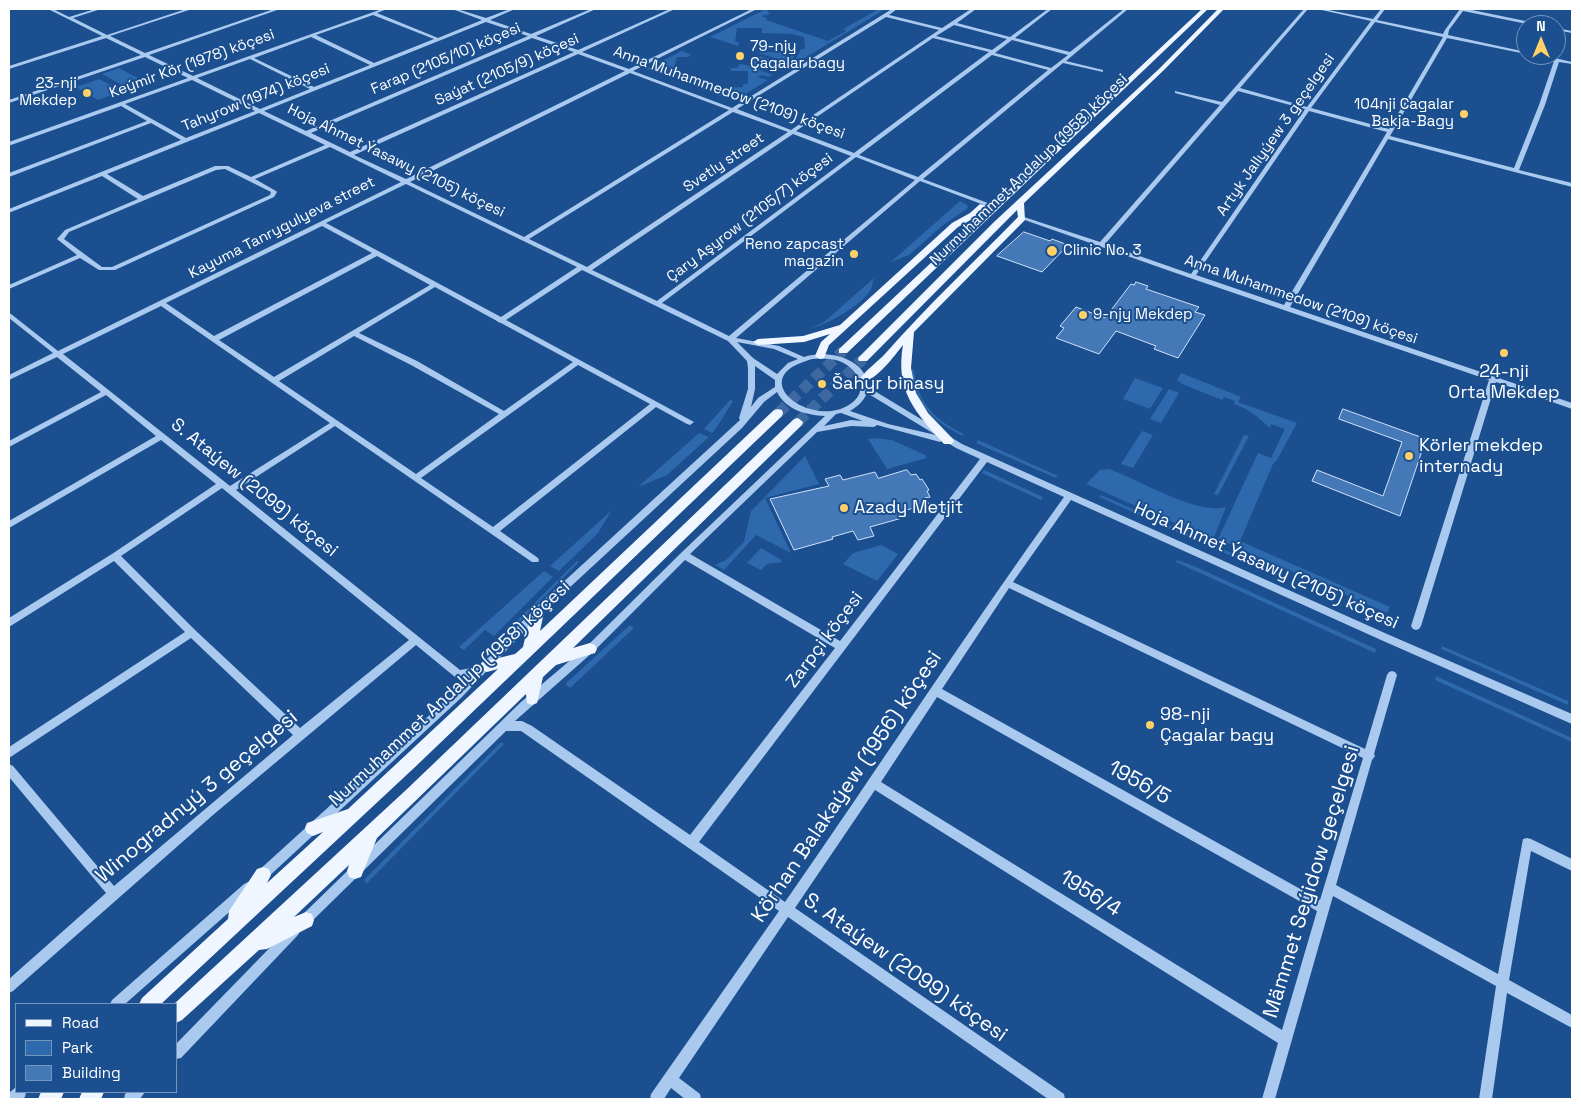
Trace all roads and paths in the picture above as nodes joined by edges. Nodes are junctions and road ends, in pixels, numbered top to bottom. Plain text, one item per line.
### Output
1 (50, 9) edge
2 (99, 9) edge
3 (190, 9) edge
4 (278, 9) edge
5 (385, 9) edge
6 (454, 9) edge
7 (513, 9) edge
8 (594, 9) edge
9 (673, 9) edge
10 (755, 9) edge
11 (895, 9) edge
12 (974, 9) edge
13 (1050, 9) edge
14 (1126, 9) edge
15 (1205, 9) edge
16 (1221, 9) edge
17 (1306, 9) edge
18 (1319, 9) edge
19 (1383, 9) edge
20 (1462, 10) edge
21 (373, 13) junction
22 (885, 15) junction
23 (69, 18) junction
24 (484, 20) junction
25 (1375, 21) junction
26 (1516, 21) edge
27 (953, 23) junction
28 (943, 30) junction
29 (311, 35) junction
30 (107, 36) junction
31 (532, 36) junction
32 (1444, 36) junction
33 (932, 37) junction
34 (1011, 38) junction
35 (437, 39) junction
36 (1516, 51) edge
37 (578, 52) junction
38 (992, 52) junction
39 (1071, 54) junction
40 (146, 55) junction
41 (249, 57) junction
42 (9, 60) edge
43 (1062, 61) junction
44 (18, 65) junction
45 (374, 65) junction
46 (1555, 65) edge
47 (9, 68) edge
48 (629, 70) junction
49 (1052, 70) junction
50 (1101, 71) dead end
51 (193, 77) junction
52 (315, 89) junction
53 (1236, 89) junction
54 (1177, 92) dead end
55 (9, 102) edge
56 (120, 103) junction
57 (1223, 104) junction
58 (1308, 109) junction
59 (733, 110) junction
60 (260, 111) junction
61 (152, 121) junction
62 (792, 132) junction
63 (307, 133) junction
64 (1389, 134) junction
65 (185, 140) junction
66 (9, 144) edge
67 (330, 145) junction
68 (351, 154) junction
69 (855, 155) junction
70 (1516, 170) junction
71 (102, 173) junction
72 (9, 175) edge
73 (251, 179) junction
74 (919, 179) junction
75 (404, 181) junction
76 (1572, 185) edge
77 (143, 199) junction
78 (1020, 202) junction
79 (990, 205) junction
80 (9, 211) edge
81 (1022, 218) junction
82 (321, 223) junction
83 (997, 224) junction
84 (525, 239) junction
85 (1002, 239) junction
86 (979, 243) junction
87 (1101, 245) junction
88 (376, 254) junction
89 (81, 255) junction
90 (584, 268) junction
91 (1192, 277) junction
92 (434, 285) junction
93 (9, 287) edge
94 (161, 303) junction
95 (657, 304) junction
96 (1285, 309) junction
97 (9, 315) edge
98 (500, 321) junction
99 (847, 324) junction
100 (910, 331) junction
101 (354, 333) junction
102 (215, 339) junction
103 (730, 339) junction
104 (758, 342) junction
105 (843, 351) tunnel mouth
106 (58, 354) junction
107 (820, 356) junction
108 (804, 359) junction
109 (863, 359) tunnel mouth
110 (750, 360) junction
111 (576, 363) junction
112 (9, 378) edge
113 (1492, 379) junction
114 (275, 380) junction
115 (778, 384) junction
116 (865, 384) junction
117 (106, 392) junction
118 (654, 404) junction
119 (1572, 406) edge
120 (837, 412) junction
121 (778, 413) tunnel mouth
122 (504, 414) junction
123 (336, 422) junction
124 (690, 422) dead end
125 (798, 422) tunnel mouth
126 (740, 426) junction
127 (887, 426) junction
128 (813, 432) junction
129 (162, 436) junction
130 (948, 441) junction
131 (9, 444) edge
132 (985, 458) junction
133 (417, 477) junction
134 (222, 484) junction
135 (230, 490) junction
136 (1069, 496) junction
137 (9, 525) edge
138 (494, 530) junction
139 (684, 555) junction
140 (115, 556) junction
141 (535, 560) dead end
142 (1007, 583) junction
143 (537, 612) junction
144 (9, 623) edge
145 (1416, 626) dead end
146 (192, 633) junction
147 (414, 641) junction
148 (840, 646) junction
149 (590, 648) junction
150 (523, 654) junction
151 (484, 668) junction
152 (542, 668) junction
153 (458, 674) junction
154 (1392, 675) dead end
155 (936, 691) junction
156 (460, 694) junction
157 (529, 702) junction
158 (1572, 718) edge
159 (504, 726) junction
160 (522, 726) junction
161 (299, 734) junction
162 (9, 754) edge
163 (1370, 756) junction
164 (9, 769) edge
165 (874, 783) junction
166 (354, 813) junction
167 (313, 828) junction
168 (373, 831) junction
169 (691, 843) junction
170 (1572, 865) edge
171 (355, 871) junction
172 (263, 875) junction
173 (1329, 887) junction
174 (113, 893) junction
175 (1324, 908) junction
176 (786, 910) junction
177 (306, 920) junction
178 (225, 934) junction
179 (248, 950) junction
180 (1502, 984) junction
181 (9, 987) edge
182 (117, 1003) edge
183 (149, 1003) edge
184 (178, 1012) edge
185 (1572, 1022) edge
186 (1284, 1039) junction
187 (178, 1051) edge
188 (670, 1079) junction
189 (656, 1099) edge
190 (695, 1099) edge
191 (1059, 1099) edge
192 (1268, 1099) edge
193 (1484, 1099) edge

1 - 23 street, Hoja Ahmet Ýasawy (2105) köçesi
2 - 23 street
3 - 30 street
4 - 40 street
5 - 21 street, Keýmir Kör (1978) köçesi
6 - 24 street, Anna Muhammedow (2109) köçesi
7 - 24 street, Tahyrow (1974) köçesi
8 - 31 street, Farap (2105/10) köçesi
9 - 37 street, Saýat (2105/9) köçesi
10 - 48 street, Kayuma Tanrygulyeva street
11 - 22 street
12 - 27 street, Svetly street
13 - 34 street, Çary Aşyrow (2105/7) köçesi
14 - 39 street
15 - 79 main road, Nurmuhammet Andalyp (1958) köçesi
16 - 78 main road, Nurmuhammet Andalyp (1958) köçesi
17 - 53 street
18 - 25 street
19 - 25 street, Artyk Jallyýew 3 geçelgesi
20 - 26 street
20 - 32 street
21 - 29 street, Keýmir Kör (1978) köçesi
21 - 35 street
22 - 28 street
22 - 59 street
23 - 30 street, Hoja Ahmet Ýasawy (2105) köçesi
24 - 31 street, Anna Muhammedow (2109) köçesi
24 - 35 street, Tahyrow (1974) köçesi
25 - 32 street
25 - 58 street, Artyk Jallyýew 3 geçelgesi
27 - 28 street, Svetly street
27 - 34 street
28 - 33 street, Svetly street
29 - 41 street, Keýmir Kör (1978) köçesi
29 - 45 street
30 - 40 street, Hoja Ahmet Ýasawy (2105) köçesi
30 - 44 street
31 - 37 street, Anna Muhammedow (2109) köçesi
31 - 63 street, Farap (2105/10) köçesi
32 - 36 street
32 - 64 street
33 - 38 street
33 - 62 street, Svetly street
34 - 38 street, Çary Aşyrow (2105/7) köçesi
34 - 39 street
35 - 45 street, Tahyrow (1974) köçesi
37 - 48 street, Anna Muhammedow (2109) köçesi
37 - 68 street, Saýat (2105/9) köçesi
38 - 49 street
38 - 69 street, Çary Aşyrow (2105/7) köçesi
39 - 43 street
40 - 51 street, Hoja Ahmet Ýasawy (2105) köçesi
40 - 55 street
41 - 51 street, Keýmir Kör (1978) köçesi
41 - 52 street
42 - 44 street
43 - 49 street
43 - 50 street
44 - 47 street
45 - 52 street, Tahyrow (1974) köçesi
46 - 70 street
48 - 59 street, Anna Muhammedow (2109) köçesi
48 - 75 street, Kayuma Tanrygulyeva street
49 - 74 street
51 - 56 street, Keýmir Kör (1978) köçesi
51 - 60 street, Hoja Ahmet Ýasawy (2105) köçesi
52 - 60 street, Tahyrow (1974) köçesi
53 - 57 street
53 - 58 street
54 - 57 street
56 - 61 street
56 - 66 street, Keýmir Kör (1978) köçesi
57 - 87 street
58 - 64 street
58 - 91 street, Artyk Jallyýew 3 geçelgesi
59 - 62 street, Anna Muhammedow (2109) köçesi
59 - 84 street
60 - 63 street, Hoja Ahmet Ýasawy (2105) köçesi
60 - 65 street, Tahyrow (1974) köçesi
61 - 65 street
61 - 72 street
62 - 69 street, Anna Muhammedow (2109) köçesi
62 - 90 street, Svetly street
63 - 67 street, Hoja Ahmet Ýasawy (2105) köçesi
64 - 70 street
64 - 96 street
65 - 71 street, Tahyrow (1974) köçesi
67 - 68 street, Hoja Ahmet Ýasawy (2105) köçesi
67 - 73 street
68 - 75 street, Hoja Ahmet Ýasawy (2105) köçesi
69 - 74 street, Anna Muhammedow (2109) köçesi
69 - 95 street, Çary Aşyrow (2105/7) köçesi
70 - 76 street
71 - 77 street
71 - 80 street, Tahyrow (1974) köçesi
73 - 77 street
73 - 89 street
74 - 79 street, Anna Muhammedow (2109) köçesi
74 - 103 street
75 - 82 street, Kayuma Tanrygulyeva street
75 - 84 street, Hoja Ahmet Ýasawy (2105) köçesi
77 - 89 street
78 - 81 main road
78 - 83 main road, Nurmuhammet Andalyp (1958) köçesi
79 - 99 main road
79 - 105 main road, Nurmuhammet Andalyp (1958) köçesi
81 - 85 main road
81 - 87 street, Anna Muhammedow (2109) köçesi
82 - 88 street
82 - 94 street, Kayuma Tanrygulyeva street
83 - 85 main road
83 - 86 main road, Nurmuhammet Andalyp (1958) köçesi
84 - 90 street, Hoja Ahmet Ýasawy (2105) köçesi
85 - 86 main road
85 - 100 main road
86 - 109 main road, Nurmuhammet Andalyp (1958) köçesi
87 - 91 street, Anna Muhammedow (2109) köçesi
88 - 92 street
88 - 102 street
89 - 93 street
90 - 95 street, Hoja Ahmet Ýasawy (2105) köçesi
90 - 98 street, Svetly street
91 - 96 street, Anna Muhammedow (2109) köçesi
92 - 98 street
92 - 101 street
94 - 102 street
94 - 106 street, Kayuma Tanrygulyeva street
95 - 103 street, Hoja Ahmet Ýasawy (2105) köçesi
96 - 113 street, Anna Muhammedow (2109) köçesi
97 - 106 street, S. Ataýew (2099) köçesi
98 - 111 street
99 - 104 main road
99 - 107 main road
100 - 116 main road
100 - 130 main road
101 - 114 street
101 - 122 street
102 - 114 street
103 - 104 street, Hoja Ahmet Ýasawy (2105) köçesi
103 - 110 street, Hoja Ahmet Ýasawy (2105) köçesi
104 - 108 street, Hoja Ahmet Ýasawy (2105) köçesi
106 - 112 street, Kayuma Tanrygulyeva street
106 - 117 street, S. Ataýew (2099) köçesi
107 - 108 street
107 - 116 street
108 - 115 street
110 - 115 street, Hoja Ahmet Ýasawy (2105) köçesi
110 - 126 street
111 - 118 street
111 - 122 street
113 - 119 street, Anna Muhammedow (2109) köçesi
113 - 145 street
114 - 123 street
115 - 120 street
115 - 126 street, Nurmuhammet Andalyp (1958) köçesi
116 - 120 street
116 - 130 street, Hoja Ahmet Ýasawy (2105) köçesi
117 - 129 street, S. Ataýew (2099) köçesi
117 - 131 street
118 - 124 street
118 - 138 street
120 - 127 street, Hoja Ahmet Ýasawy (2105) köçesi
120 - 128 street
121 - 150 main road, Nurmuhammet Andalyp (1958) köçesi
122 - 133 street
123 - 133 street
123 - 135 street
125 - 152 main road
126 - 143 street, Nurmuhammet Andalyp (1958) köçesi
127 - 128 street
127 - 130 street, Hoja Ahmet Ýasawy (2105) köçesi
128 - 139 street
129 - 134 street, S. Ataýew (2099) köçesi
129 - 137 street
130 - 132 street, Hoja Ahmet Ýasawy (2105) köçesi
132 - 136 street, Hoja Ahmet Ýasawy (2105) köçesi
132 - 148 street, Zarpçi köçesi
133 - 138 street
134 - 135 street, S. Ataýew (2099) köçesi
134 - 140 street
135 - 147 street, S. Ataýew (2099) köçesi
136 - 142 street, Körhan Balakaýew (1956) köçesi
136 - 158 street, Hoja Ahmet Ýasawy (2105) köçesi
138 - 141 street
139 - 148 street
139 - 149 street
140 - 144 street
140 - 146 street
142 - 155 street, Körhan Balakaýew (1956) köçesi
142 - 163 street
143 - 150 main road
143 - 151 street, Nurmuhammet Andalyp (1958) köçesi
146 - 161 street
146 - 162 street
147 - 153 street, S. Ataýew (2099) köçesi
147 - 161 street, Winogradnyý 3 geçelgesi
148 - 169 street, Zarpçi köçesi
149 - 152 main road
149 - 157 street
150 - 151 main road
150 - 166 main road, Nurmuhammet Andalyp (1958) köçesi
151 - 153 street
151 - 156 street, Nurmuhammet Andalyp (1958) köçesi
152 - 157 main road
152 - 168 main road
153 - 156 street, Nurmuhammet Andalyp (1958) köçesi
154 - 163 street, Mämmet Seýidow geçelgesi
155 - 165 street, Körhan Balakaýew (1956) köçesi
155 - 175 street, 1956/5
156 - 167 street, Nurmuhammet Andalyp (1958) köçesi
157 - 159 street
157 - 160 street
159 - 160 street
159 - 171 street
160 - 169 street, S. Ataýew (2099) köçesi
161 - 174 street, Winogradnyý 3 geçelgesi
163 - 173 street, Mämmet Seýidow geçelgesi
164 - 174 street
165 - 176 street, Körhan Balakaýew (1956) köçesi
165 - 186 street, 1956/4
166 - 167 main road
166 - 178 main road, Nurmuhammet Andalyp (1958) köçesi
167 - 172 street, Nurmuhammet Andalyp (1958) köçesi
168 - 171 main road
168 - 179 main road
169 - 176 street, S. Ataýew (2099) köçesi
170 - 180 street
171 - 177 street
172 - 178 main road
172 - 182 street, Nurmuhammet Andalyp (1958) köçesi
173 - 175 street, Mämmet Seýidow geçelgesi
173 - 180 street
174 - 181 street, Winogradnyý 3 geçelgesi
175 - 186 street, Mämmet Seýidow geçelgesi
176 - 188 street, Körhan Balakaýew (1956) köçesi
176 - 191 street, S. Ataýew (2099) köçesi
177 - 179 main road
177 - 187 street
178 - 183 main road, Nurmuhammet Andalyp (1958) köçesi
179 - 184 main road
180 - 185 street
180 - 193 street
186 - 192 street, Mämmet Seýidow geçelgesi
188 - 189 street, Körhan Balakaýew (1956) köçesi
188 - 190 street

